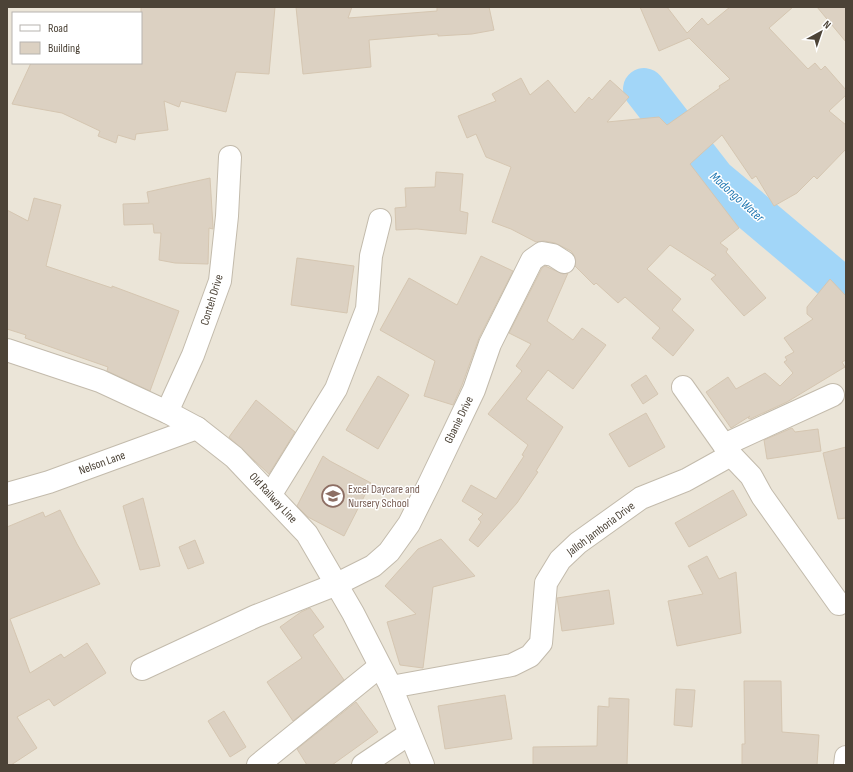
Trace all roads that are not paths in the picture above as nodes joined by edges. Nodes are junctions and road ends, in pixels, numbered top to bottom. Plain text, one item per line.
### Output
1 (230, 157) dead end
2 (380, 220) dead end
3 (564, 262) dead end
4 (7, 350) edge
5 (683, 387) dead end
6 (833, 395) dead end
7 (167, 412) junction
8 (197, 428) junction
9 (728, 450) junction
10 (7, 494) edge
11 (271, 494) junction
12 (337, 584) junction
13 (840, 604) dead end
14 (379, 667) junction
15 (142, 669) dead end
16 (390, 687) junction
17 (409, 734) junction
18 (846, 757) edge
19 (258, 765) edge
20 (363, 765) edge
21 (423, 765) edge
22 (845, 765) edge

1 - 7 street, Conteh Drive
2 - 11 street
3 - 12 street, Gbanie Drive
4 - 7 street, Old Railway Line
5 - 9 street
6 - 9 street, Jalloh Jamboria Drive
7 - 8 street, Old Railway Line
8 - 10 street, Nelson Lane
8 - 11 street, Old Railway Line
9 - 13 street
9 - 16 street, Jalloh Jamboria Drive
11 - 12 street, Old Railway Line
12 - 14 street, Old Railway Line
12 - 15 street
14 - 16 street, Old Railway Line
14 - 19 street
16 - 17 street, Old Railway Line
17 - 20 street
17 - 21 street, Old Railway Line
18 - 22 street

